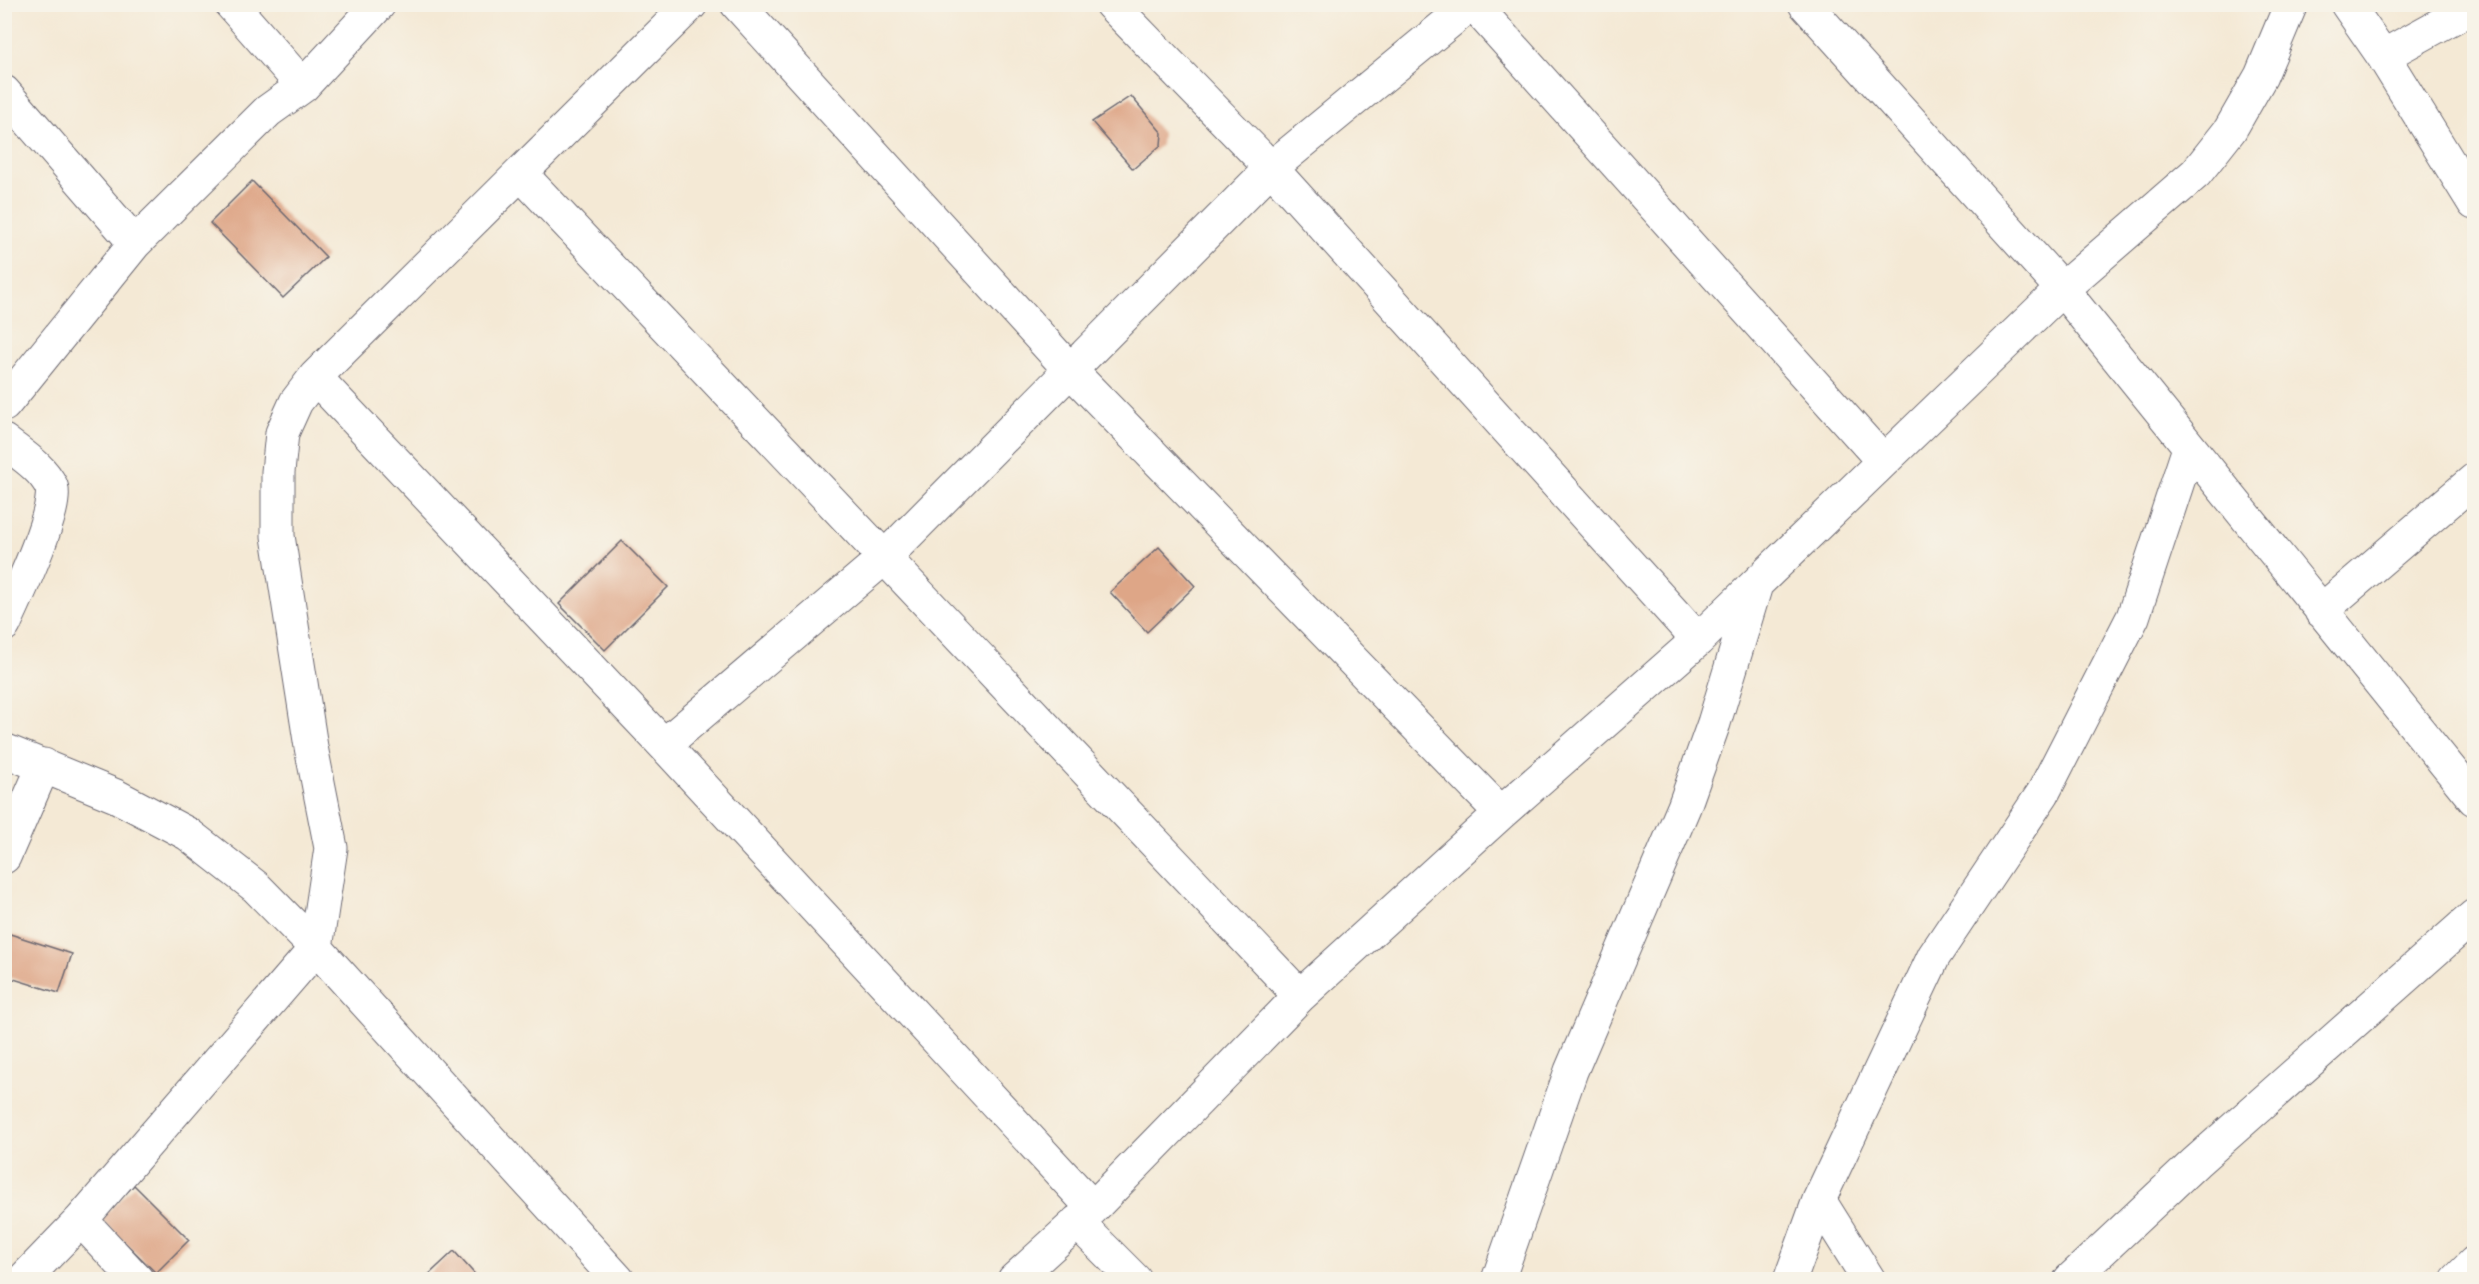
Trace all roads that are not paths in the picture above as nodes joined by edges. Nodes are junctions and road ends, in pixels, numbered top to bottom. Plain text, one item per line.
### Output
1 (231, 4) edge
2 (379, 4) edge
3 (691, 4) edge
4 (737, 4) edge
5 (1111, 4) edge
6 (1472, 4) edge
7 (1805, 4) edge
8 (2291, 4) edge
9 (2347, 4) edge
10 (2475, 6) edge
11 (2383, 56) junction
12 (303, 86) junction
13 (4, 92) edge
14 (1271, 168) junction
15 (521, 174) junction
16 (2475, 203) edge
17 (135, 243) junction
18 (2062, 289) junction
19 (1070, 370) junction
20 (315, 377) junction
21 (4, 405) edge
22 (4, 441) edge
23 (2189, 448) junction
24 (1882, 460) junction
25 (2475, 480) edge
26 (884, 558) junction
27 (1756, 583) junction
28 (2321, 611) junction
29 (4, 625) edge
30 (1698, 640) junction
31 (664, 745) junction
32 (4, 750) edge
33 (44, 765) junction
34 (2475, 799) edge
35 (1501, 813) junction
36 (4, 857) edge
37 (2475, 915) edge
38 (316, 948) junction
39 (1300, 996) junction
40 (1819, 1200) junction
41 (1085, 1215) junction
42 (81, 1220) junction
43 (2475, 1263) edge
44 (23, 1280) edge
45 (137, 1280) edge
46 (618, 1280) edge
47 (1014, 1280) edge
48 (1135, 1280) edge
49 (1498, 1280) edge
50 (1790, 1280) edge
51 (1869, 1280) edge
52 (2070, 1280) edge
53 (2457, 1280) edge

1 - 12 street
2 - 12 street
3 - 15 street
4 - 19 street
5 - 14 street
6 - 14 street
6 - 24 street
7 - 18 street
8 - 18 street
9 - 11 street
10 - 11 street
11 - 16 street
12 - 17 street
13 - 17 street
14 - 19 street
14 - 30 street
15 - 20 street
15 - 26 street
17 - 21 street
18 - 23 street
18 - 24 street
19 - 26 street
19 - 35 street
20 - 31 street
20 - 38 street
22 - 29 street
23 - 28 street
23 - 40 street
24 - 27 street
25 - 28 street
26 - 31 street
26 - 39 street
27 - 30 street
27 - 49 street
28 - 34 street
30 - 35 street
31 - 41 street
32 - 33 street
33 - 36 street
33 - 38 street
35 - 39 street
37 - 52 street
38 - 42 street
38 - 46 street
39 - 41 street
40 - 50 street
40 - 51 street
41 - 47 street
41 - 48 street
42 - 44 street
42 - 45 street
43 - 53 street

